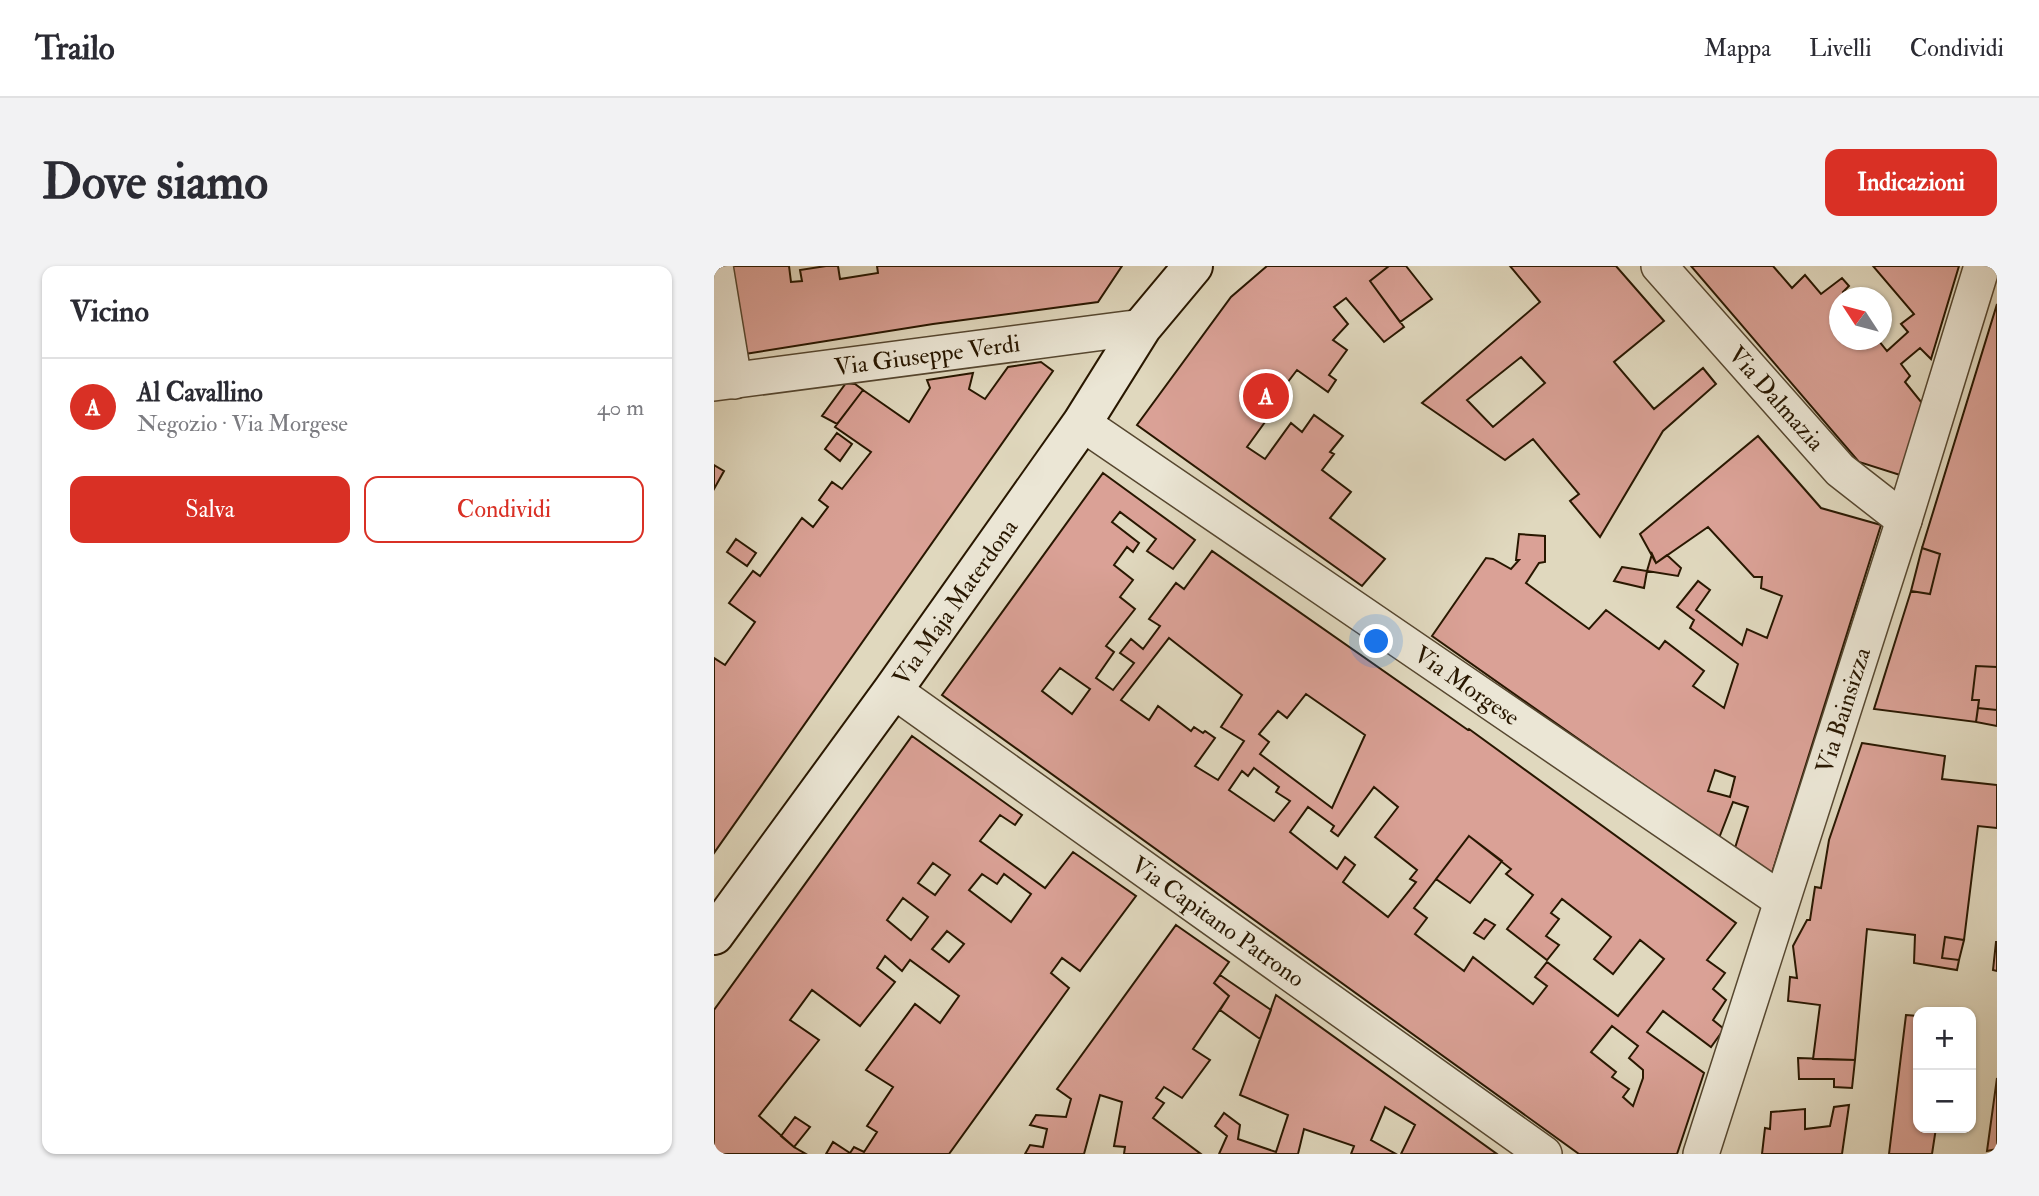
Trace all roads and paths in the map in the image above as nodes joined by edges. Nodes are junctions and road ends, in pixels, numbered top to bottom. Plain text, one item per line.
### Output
1 (715, 266) edge
2 (1193, 266) edge
3 (1659, 266) edge
4 (1982, 266) edge
5 (1142, 327) junction
6 (724, 382) edge
7 (1082, 423) junction
8 (1904, 520) junction
9 (893, 690) junction
10 (1781, 900) junction
11 (714, 935) edge
12 (1544, 1154) edge
13 (1701, 1154) edge

1 - 6 street
2 - 5 main road, Via Maja Materdona
3 - 8 street, Via Dalmazia
4 - 8 street, Via Bainsizza
5 - 6 street, Via Giuseppe Verdi
5 - 7 main road, Via Maja Materdona
7 - 9 main road, Via Maja Materdona
7 - 10 street, Via Morgese
8 - 10 street, Via Bainsizza
9 - 11 main road, Via Maja Materdona
9 - 12 street, Via Capitano Patrono
10 - 13 street, Via Bainsizza

